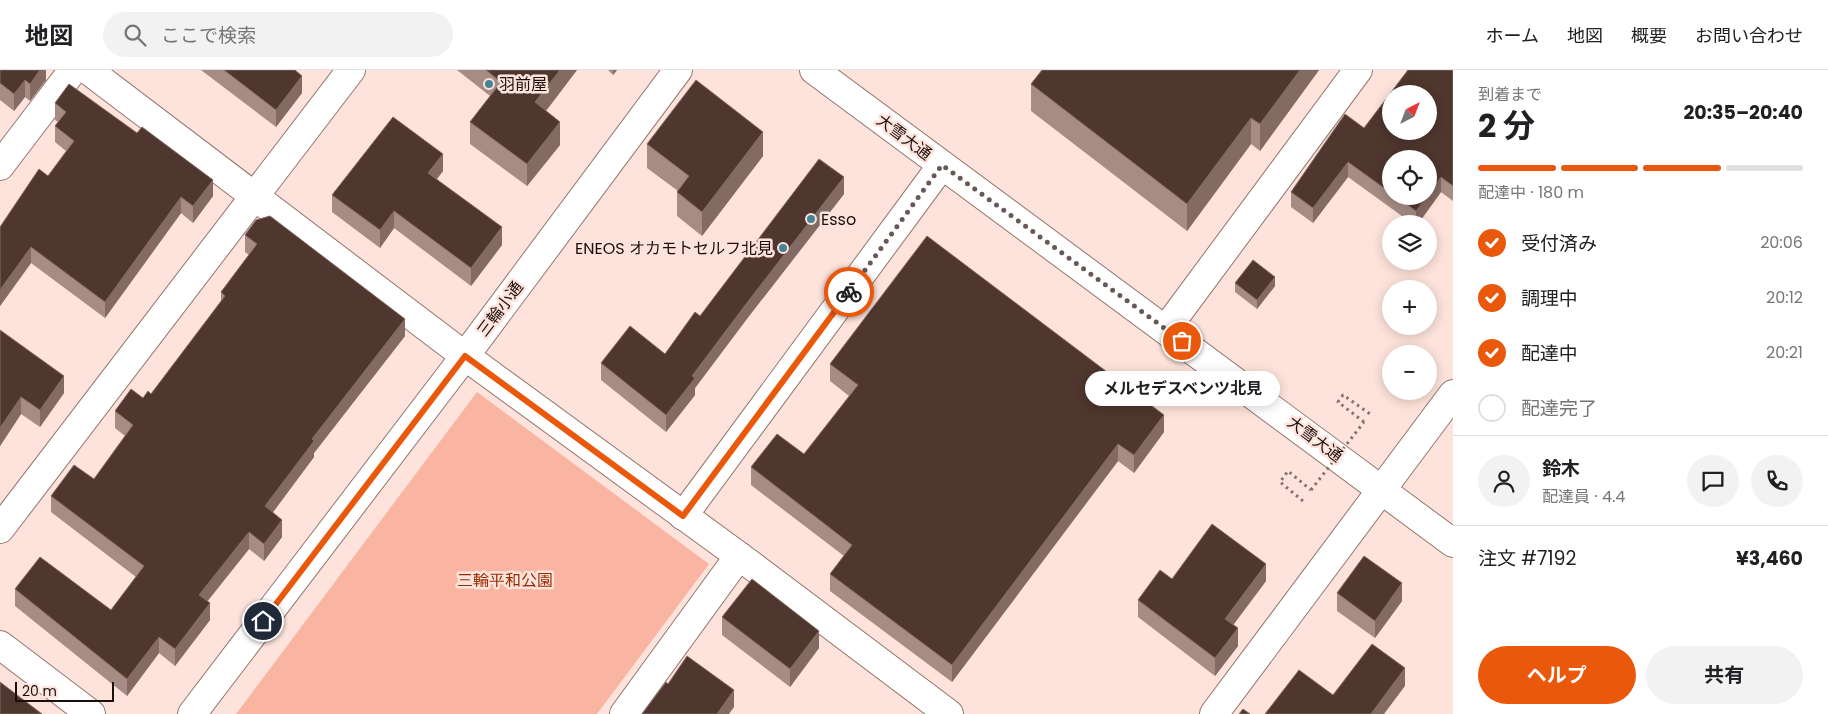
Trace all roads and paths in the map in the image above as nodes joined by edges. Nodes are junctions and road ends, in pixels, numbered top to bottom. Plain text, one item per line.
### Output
1 (73, 70) edge
2 (88, 70) edge
3 (351, 70) edge
4 (678, 70) edge
5 (814, 70) edge
6 (1358, 70) edge
7 (942, 165) junction
8 (0, 166) edge
9 (254, 196) junction
10 (1166, 329) junction
11 (465, 356) junction
12 (1453, 394) edge
13 (1373, 416) dead end
14 (1382, 489) junction
15 (1302, 501) dead end
16 (683, 516) junction
17 (0, 529) edge
18 (1453, 543) edge
19 (739, 556) junction
20 (0, 646) edge
21 (91, 714) edge
22 (192, 714) edge
23 (624, 714) edge
24 (949, 714) edge
25 (1214, 714) edge

1 - 8 main road
2 - 9 main road
3 - 9 main road
4 - 11 main road, 三輪小通
5 - 7 main road, 大雪大通
6 - 10 main road
7 - 10 main road, 大雪大通
7 - 16 main road
9 - 11 main road
9 - 17 main road
10 - 14 main road, 大雪大通
11 - 16 main road
11 - 22 main road, 三輪小通
12 - 14 main road
13 - 15 path, bridge
14 - 18 main road, 大雪大通
14 - 25 main road
16 - 19 main road
19 - 23 main road
19 - 24 main road
20 - 21 main road

